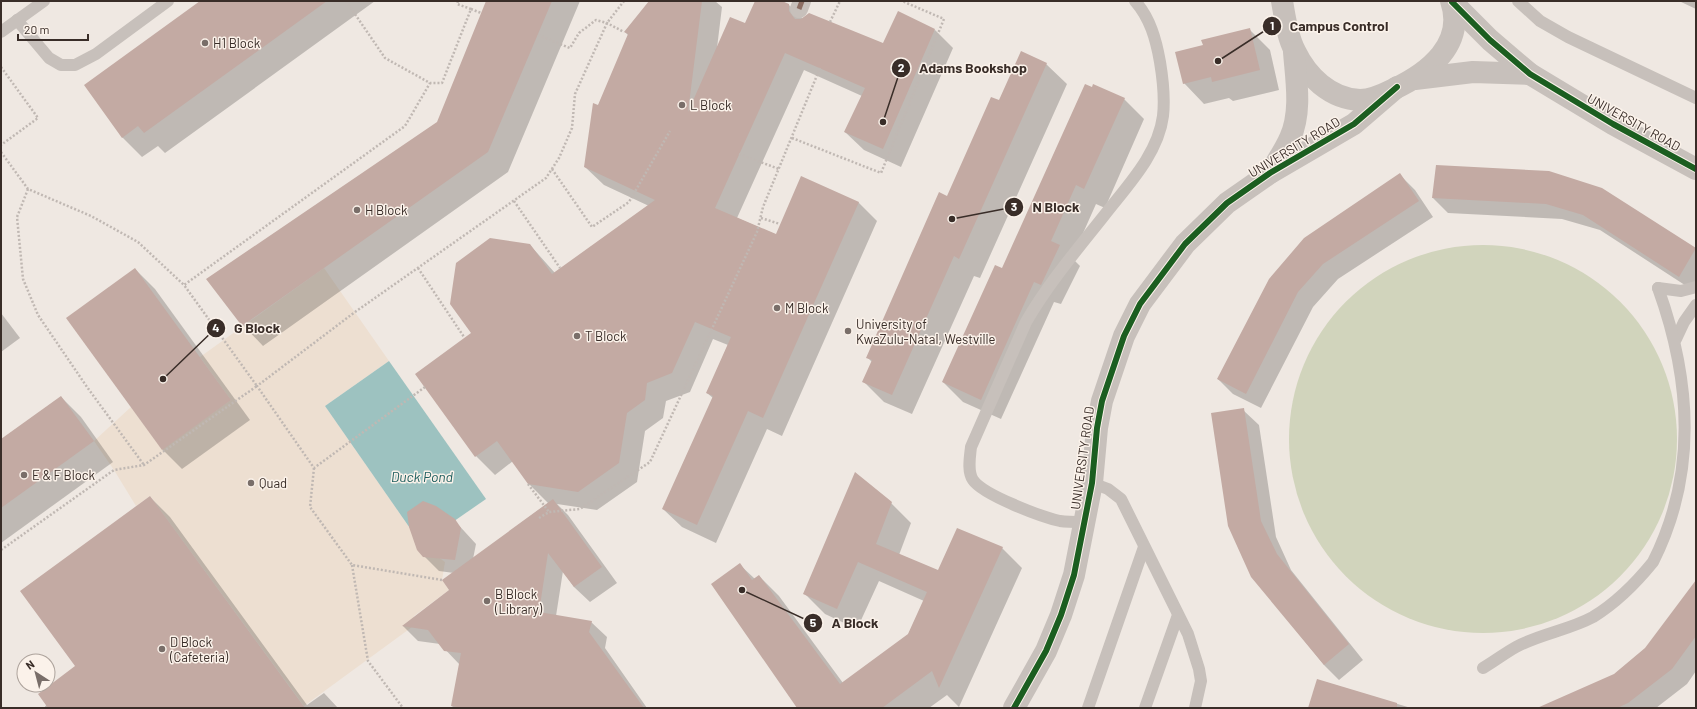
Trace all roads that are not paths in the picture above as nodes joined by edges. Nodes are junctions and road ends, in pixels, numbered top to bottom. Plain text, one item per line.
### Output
1 (44, 1) edge
2 (168, 1) edge
3 (1135, 1) edge
4 (1518, 1) edge
5 (1452, 2) edge
6 (1281, 4) edge
7 (17, 20) junction
8 (1, 32) edge
9 (1294, 51) junction
10 (1530, 74) junction
11 (1406, 83) junction
12 (1696, 98) edge
13 (1696, 169) edge
14 (1270, 173) junction
15 (1696, 287) edge
16 (1696, 305) edge
17 (1676, 339) junction
18 (1092, 483) junction
19 (1084, 522) junction
20 (1144, 547) junction
21 (1178, 615) junction
22 (1483, 668) dead end
23 (1014, 708) edge
24 (1088, 708) edge
25 (1145, 708) edge
26 (1195, 708) edge

1 - 7 lane
2 - 7 lane
3 - 19 lane
4 - 12 lane
5 - 10 street, UNIVERSITY ROAD
5 - 11 street
6 - 9 street
7 - 8 lane
9 - 11 street
9 - 14 street, UNIVERSITY ROAD
10 - 11 street, UNIVERSITY ROAD
10 - 13 street, UNIVERSITY ROAD
11 - 14 street, UNIVERSITY ROAD
14 - 18 street, UNIVERSITY ROAD
15 - 17 lane
16 - 17 lane
17 - 22 lane
18 - 19 street, UNIVERSITY ROAD
18 - 20 lane
19 - 23 street, UNIVERSITY ROAD
20 - 21 lane
20 - 24 lane
21 - 25 lane
21 - 26 lane

